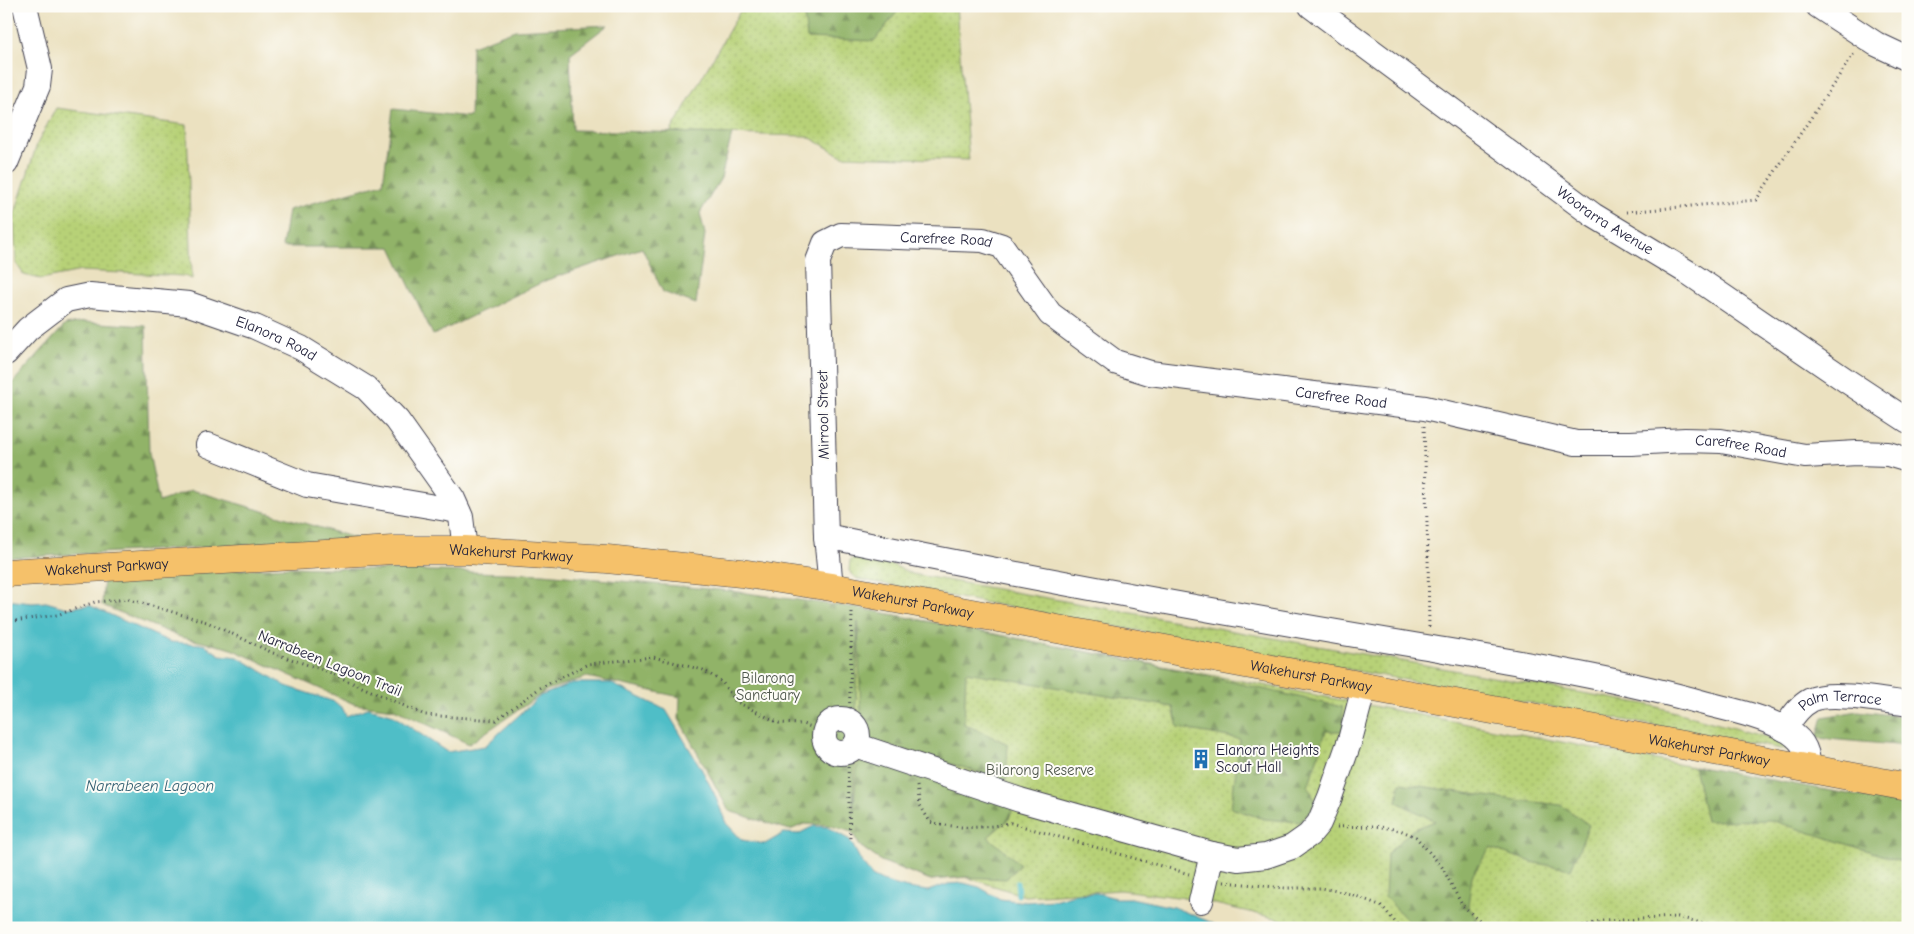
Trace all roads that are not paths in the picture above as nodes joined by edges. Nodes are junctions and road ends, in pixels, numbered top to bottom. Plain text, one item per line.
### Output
1 (25, 6) edge
2 (1310, 6) edge
3 (1818, 6) edge
4 (1908, 59) edge
5 (6, 163) edge
6 (825, 244) joint
7 (6, 353) edge
8 (1908, 421) edge
9 (208, 445) dead end
10 (1908, 460) edge
11 (458, 511) junction
12 (826, 536) junction
13 (465, 550) junction
14 (6, 573) edge
15 (842, 589) junction
16 (1364, 687) junction
17 (1908, 704) edge
18 (1784, 729) junction
19 (851, 748) junction
20 (1808, 768) junction
21 (1908, 787) edge
22 (1212, 854) junction
23 (1201, 901) dead end

1 - 5 street
2 - 8 street, Woorarra Avenue
3 - 4 street
6 - 10 street, Carefree Road
6 - 12 street, Mirrool Street
7 - 11 street, Elanora Road
9 - 11 street
11 - 13 street, Elanora Road
12 - 15 street, Mirrool Street
12 - 18 street
13 - 14 main road, Wakehurst Parkway
13 - 15 main road, Wakehurst Parkway
15 - 16 main road, Wakehurst Parkway
16 - 20 main road, Wakehurst Parkway
16 - 22 street
17 - 18 street, Palm Terrace
18 - 20 street
19 - 19 street
19 - 22 street
20 - 21 main road, Wakehurst Parkway
22 - 23 street

